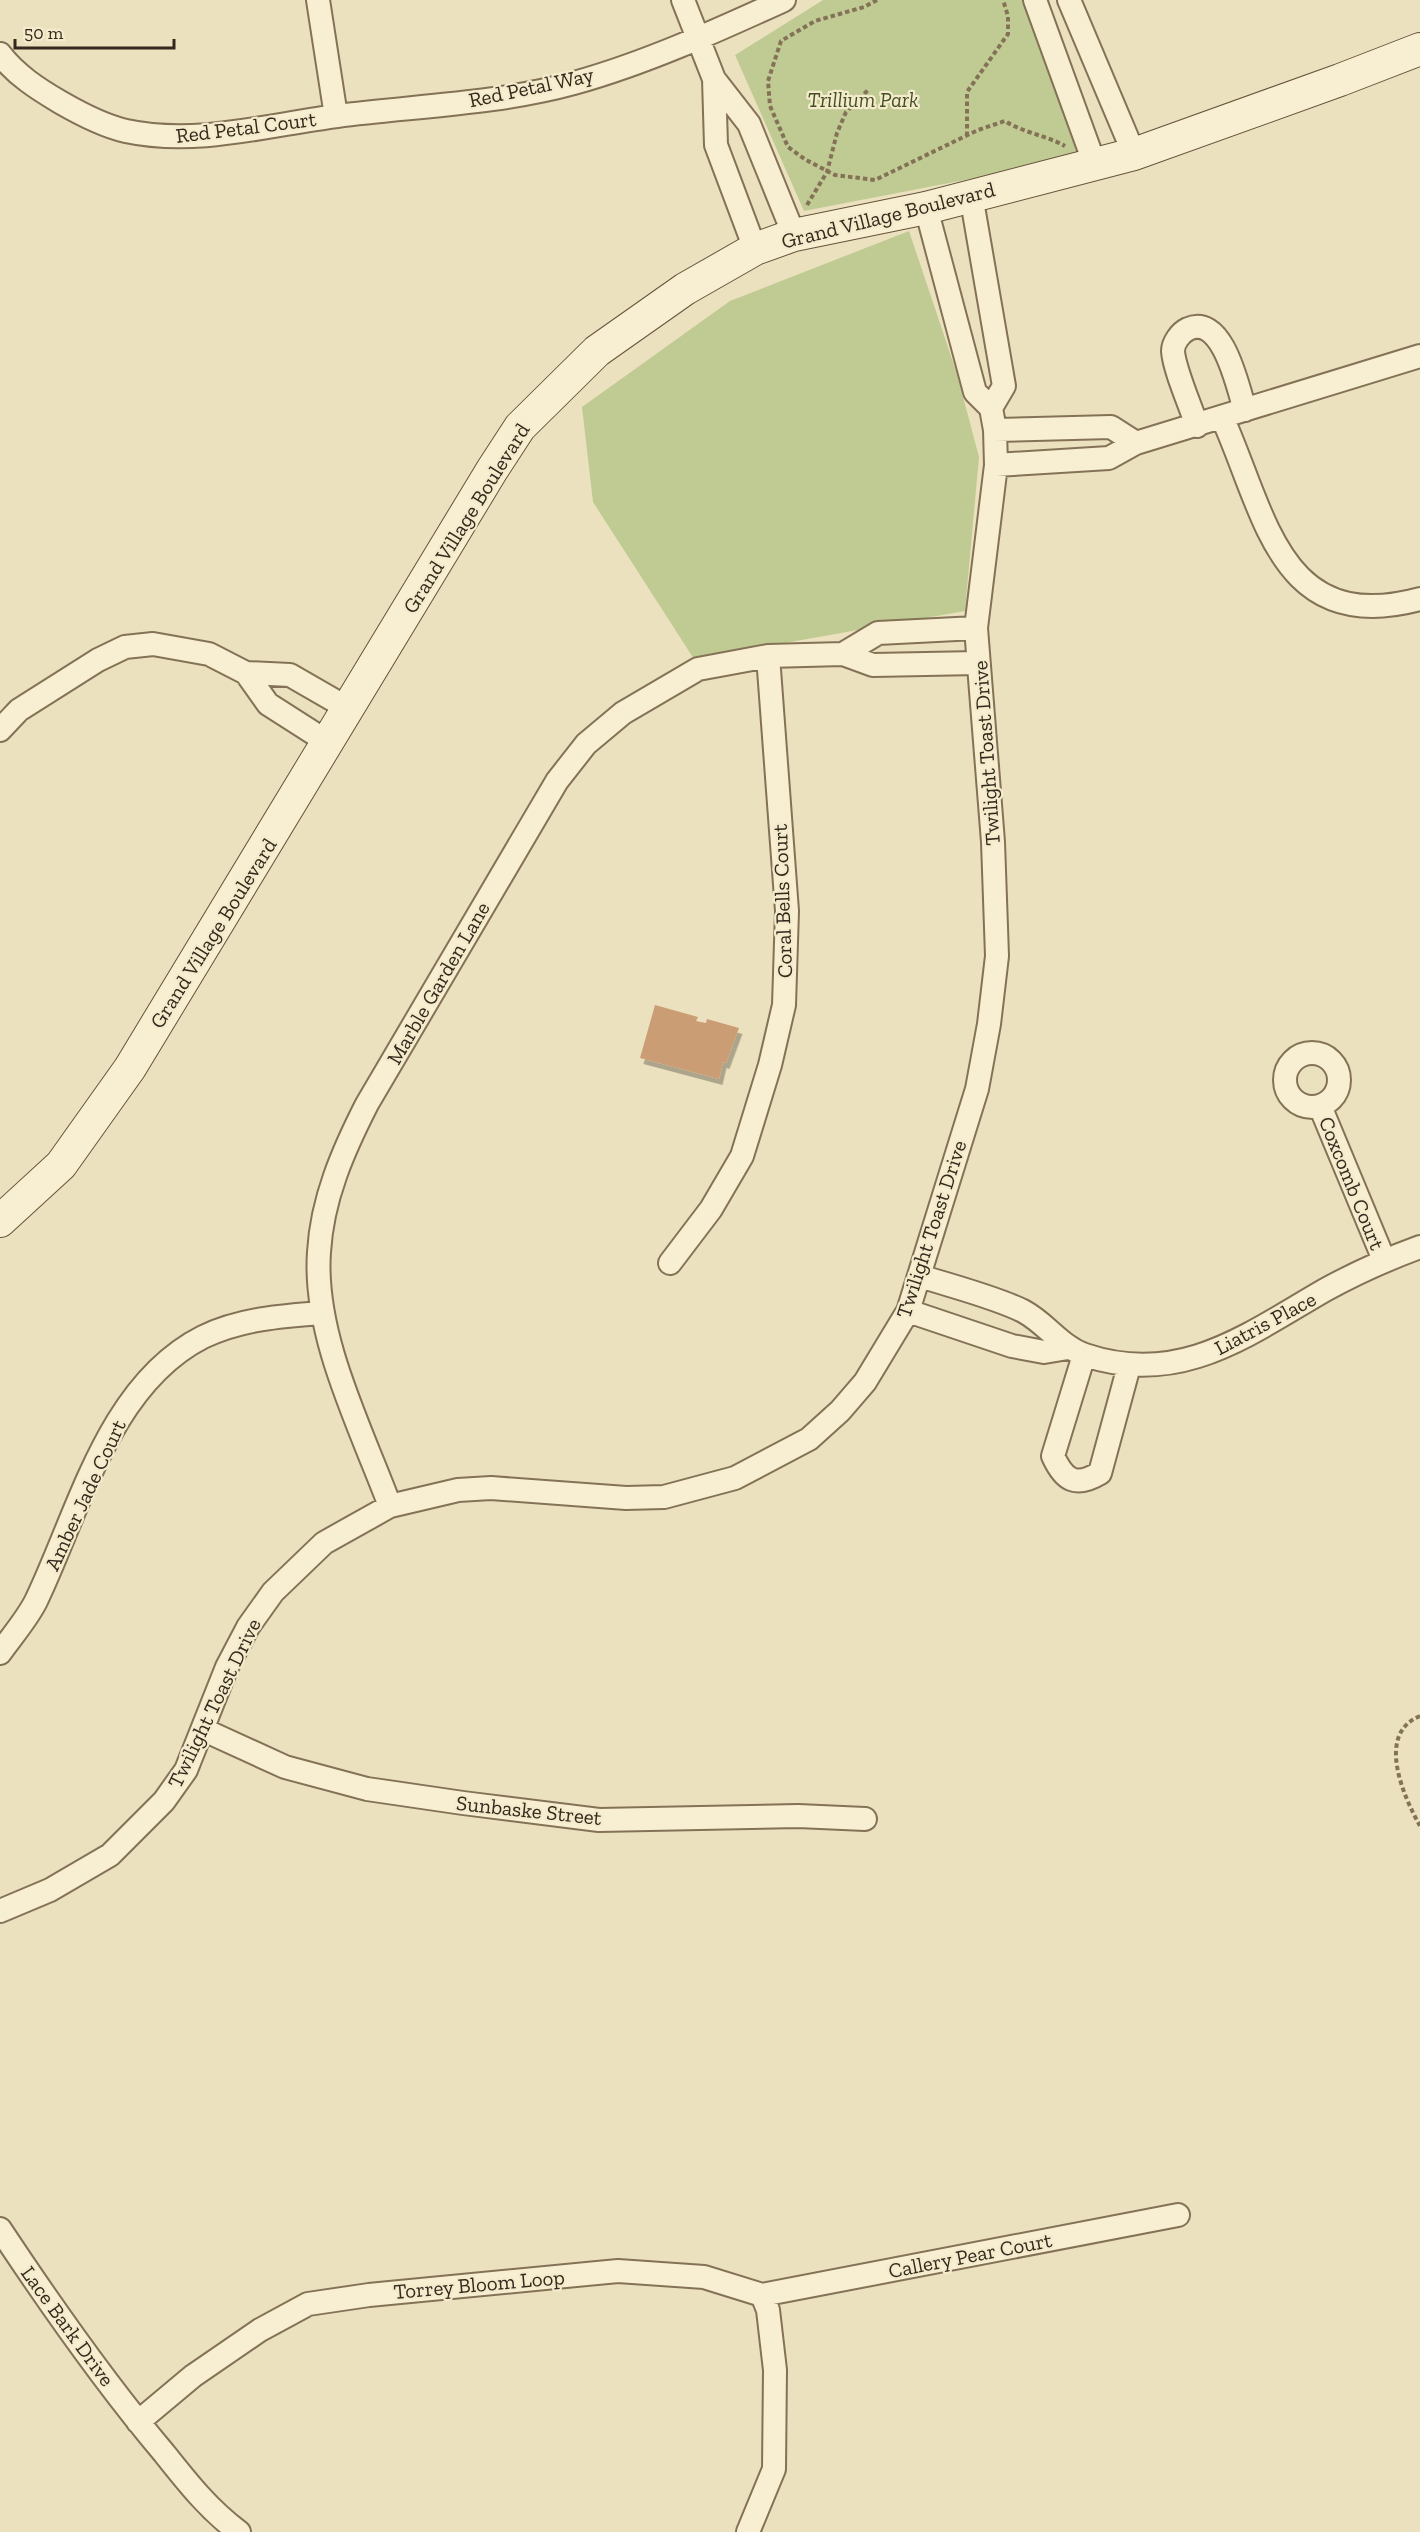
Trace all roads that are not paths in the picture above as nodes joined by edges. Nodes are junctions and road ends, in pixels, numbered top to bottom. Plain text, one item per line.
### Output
1 (318, 0) edge
2 (683, 0) edge
3 (784, 0) edge
4 (1035, 0) edge
5 (1069, 0) edge
6 (699, 38) junction
7 (1420, 49) edge
8 (0, 54) edge
9 (714, 80) junction
10 (336, 116) junction
11 (1134, 154) junction
12 (1095, 165) junction
13 (971, 195) junction
14 (926, 208) junction
15 (800, 221) junction
16 (755, 249) junction
17 (1420, 356) edge
18 (991, 408) junction
19 (1245, 410) junction
20 (1222, 417) junction
21 (1197, 426) junction
22 (995, 430) junction
23 (1136, 443) junction
24 (996, 465) junction
25 (1420, 600) edge
26 (976, 628) junction
27 (843, 654) junction
28 (768, 656) junction
29 (978, 663) junction
30 (246, 672) junction
31 (349, 709) junction
32 (0, 730) edge
33 (329, 743) junction
34 (1320, 1106) dead end
35 (0, 1221) edge
36 (1420, 1247) edge
37 (1384, 1260) junction
38 (670, 1263) dead end
39 (920, 1276) junction
40 (908, 1311) junction
41 (322, 1313) junction
42 (1076, 1351) junction
43 (1129, 1366) junction
44 (390, 1506) junction
45 (0, 1653) edge
46 (204, 1730) junction
47 (865, 1819) dead end
48 (0, 1911) edge
49 (1178, 2215) dead end
50 (0, 2229) edge
51 (762, 2295) junction
52 (138, 2422) junction
53 (239, 2532) edge
54 (748, 2532) edge

1 - 10 street
2 - 6 street
3 - 6 street, Red Petal Way
4 - 12 street
5 - 11 street
6 - 9 street
6 - 10 street, Red Petal Way
7 - 11 street, Grand Village Boulevard
8 - 10 street, Red Petal Court
9 - 15 street
9 - 16 street
11 - 12 street, Grand Village Boulevard
12 - 13 street, Grand Village Boulevard
13 - 14 street, Grand Village Boulevard
13 - 18 street
14 - 15 street, Grand Village Boulevard
14 - 18 street, Twilight Toast Drive
15 - 16 street, Grand Village Boulevard
16 - 31 street, Grand Village Boulevard
17 - 19 street
18 - 22 street, Twilight Toast Drive
19 - 20 street
19 - 21 street
20 - 21 street
20 - 25 street
21 - 23 street
22 - 23 street
22 - 24 street, Twilight Toast Drive
23 - 24 street
24 - 26 street, Twilight Toast Drive
26 - 27 street, Marble Garden Lane
26 - 29 street, Twilight Toast Drive
27 - 28 street, Marble Garden Lane
27 - 29 street, Marble Garden Lane
28 - 38 street, Coral Bells Court
28 - 41 street, Marble Garden Lane
29 - 39 street, Twilight Toast Drive
30 - 31 street
30 - 32 street
30 - 33 street
31 - 33 street, Grand Village Boulevard
33 - 35 street, Grand Village Boulevard
34 - 37 street, Coxcomb Court
36 - 37 street, Liatris Place
37 - 43 street, Liatris Place
39 - 40 street, Twilight Toast Drive
39 - 42 street
40 - 42 street, Liatris Place
40 - 44 street, Twilight Toast Drive
41 - 44 street, Marble Garden Lane
41 - 45 street, Amber Jade Court
42 - 43 street, Liatris Place
42 - 43 street
44 - 46 street, Twilight Toast Drive
46 - 47 street, Sunbaske Street
46 - 48 street, Twilight Toast Drive
49 - 51 street, Callery Pear Court
50 - 52 street, Lace Bark Drive
51 - 52 street, Torrey Bloom Loop
51 - 54 street
52 - 53 street

